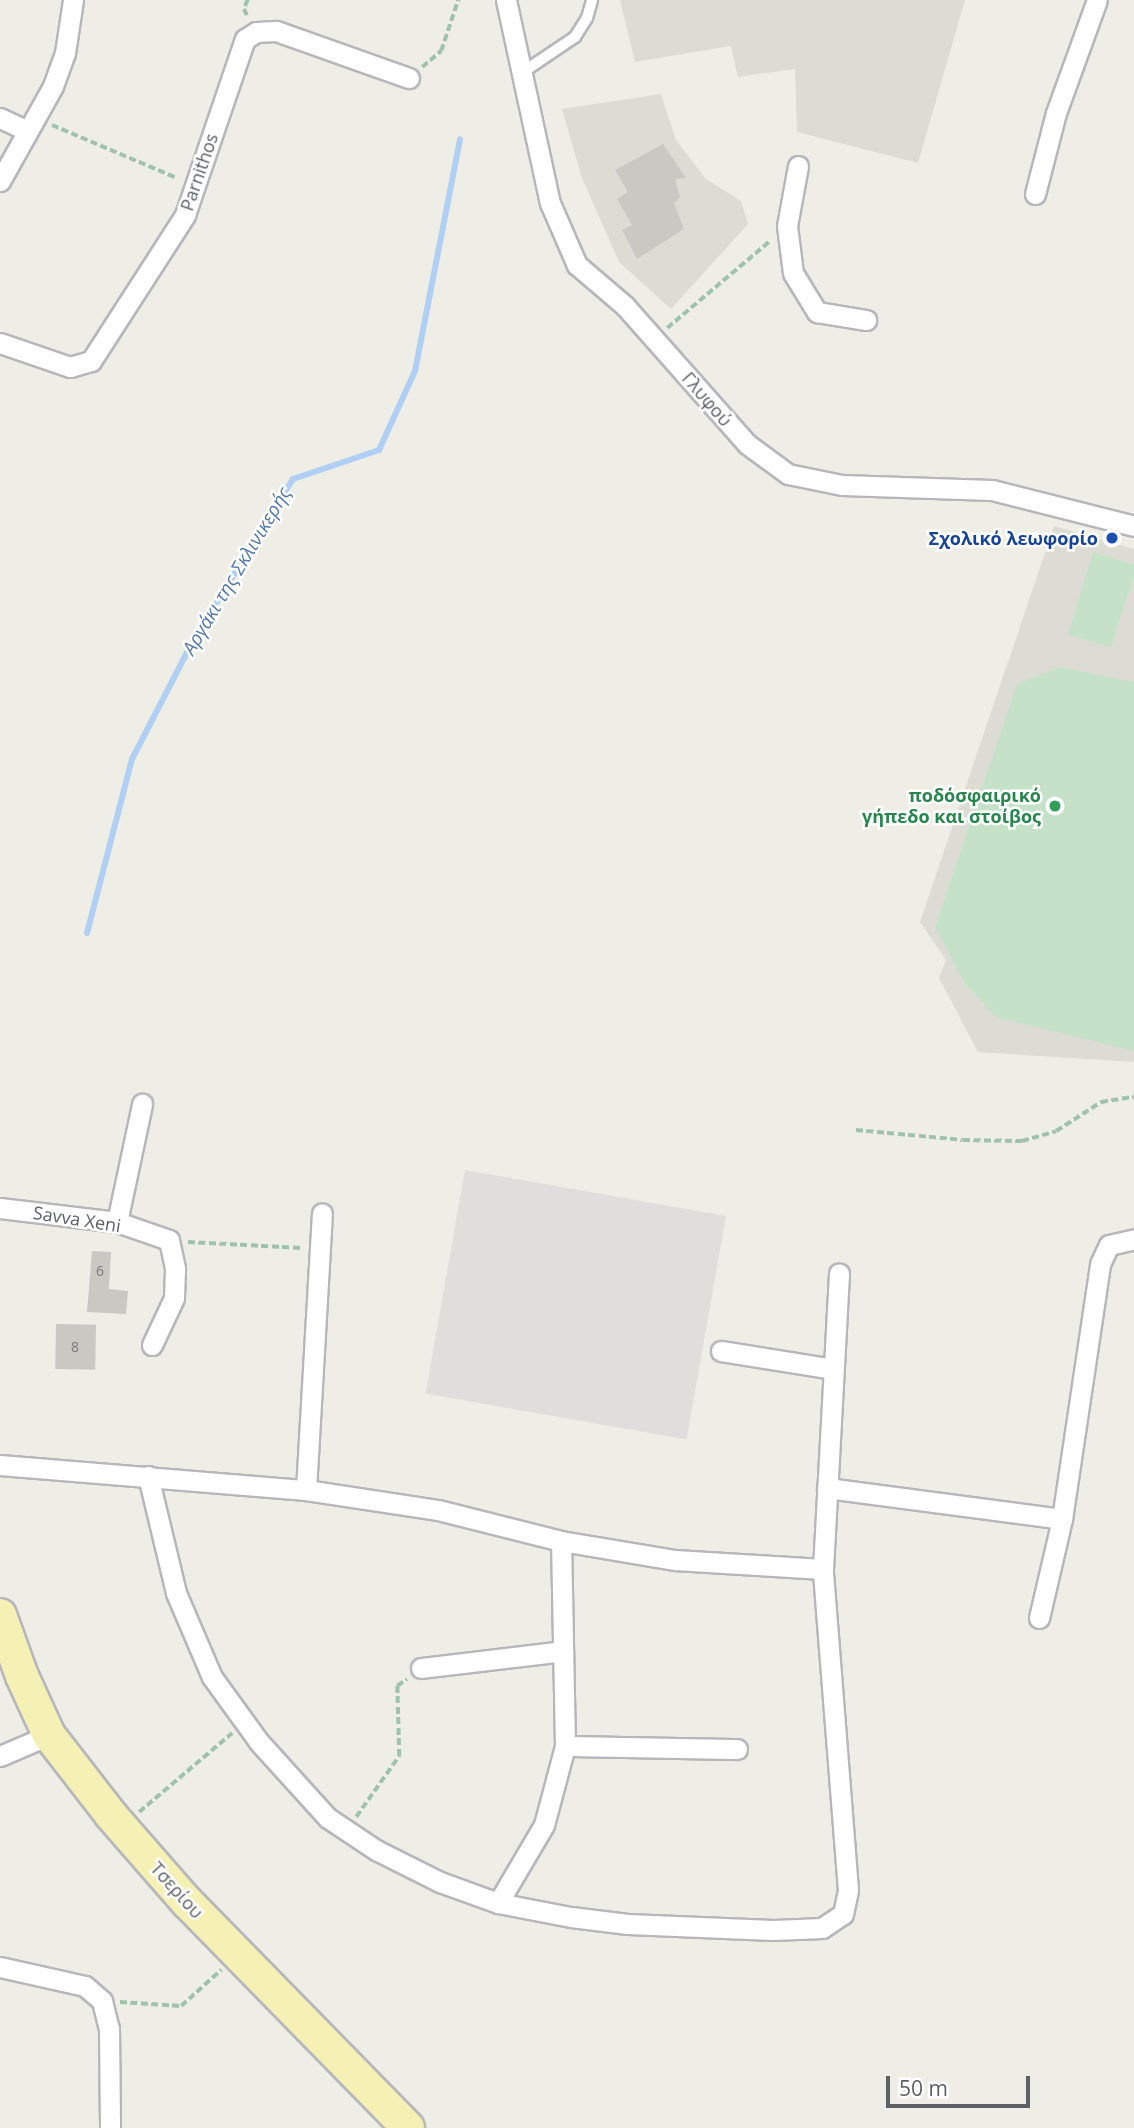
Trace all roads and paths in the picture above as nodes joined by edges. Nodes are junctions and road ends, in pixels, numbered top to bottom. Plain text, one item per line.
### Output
1 (73, 0) edge
2 (458, 0) edge
3 (506, 0) edge
4 (592, 0) edge
5 (1097, 0) edge
6 (520, 74) junction
7 (409, 78) joint
8 (0, 118) edge
9 (30, 124) junction
10 (798, 166) dead end
11 (0, 181) edge
12 (195, 185) junction
13 (1035, 194) dead end
14 (787, 226) junction
15 (866, 320) dead end
16 (654, 339) junction
17 (0, 343) edge
18 (1134, 526) edge
19 (1134, 1097) edge
20 (142, 1104) dead end
21 (856, 1130) dead end
22 (0, 1208) edge
23 (322, 1213) dead end
24 (117, 1223) junction
25 (1134, 1239) edge
26 (169, 1240) junction
27 (320, 1249) junction
28 (839, 1273) dead end
29 (152, 1345) dead end
30 (721, 1352) dead end
31 (833, 1369) junction
32 (0, 1465) edge
33 (148, 1476) junction
34 (827, 1488) junction
35 (306, 1490) junction
36 (1062, 1519) junction
37 (561, 1541) junction
38 (823, 1569) junction
39 (0, 1615) edge
40 (1039, 1618) dead end
41 (563, 1651) junction
42 (421, 1668) joint
43 (245, 1722) junction
44 (49, 1735) junction
45 (565, 1746) junction
46 (737, 1749) dead end
47 (0, 1756) edge
48 (122, 1827) junction
49 (346, 1830) junction
50 (498, 1903) junction
51 (238, 1954) junction
52 (0, 1967) edge
53 (102, 2001) junction
54 (110, 2128) edge
55 (408, 2128) edge

1 - 9 street
2 - 7 path
3 - 6 street, Γλυφού
4 - 6 lane
5 - 13 street
6 - 16 street, Γλυφού
7 - 12 street, Parnithos
8 - 9 street
9 - 11 street
9 - 12 path
10 - 14 street
12 - 17 street, Parnithos
14 - 15 street
14 - 16 path
16 - 18 street, Γλυφού
19 - 21 path
20 - 24 street
22 - 24 street, Savva Xeni
23 - 27 street
24 - 26 street, Savva Xeni
25 - 36 street
26 - 27 path
26 - 29 street
27 - 35 street
28 - 31 street
30 - 31 street
31 - 34 street
32 - 33 street
33 - 35 street
33 - 43 street
34 - 36 street
34 - 38 street
35 - 37 street
36 - 40 street
37 - 38 street
37 - 41 street
38 - 50 street
39 - 44 main road, Τσερίου
41 - 42 street
41 - 45 street
42 - 49 path
43 - 48 path
43 - 49 street
44 - 47 street
44 - 48 main road, Τσερίου
45 - 46 street
45 - 50 street
48 - 51 main road, Τσερίου
49 - 50 street
51 - 53 path
51 - 55 main road, Τσερίου
52 - 53 street
53 - 54 street

